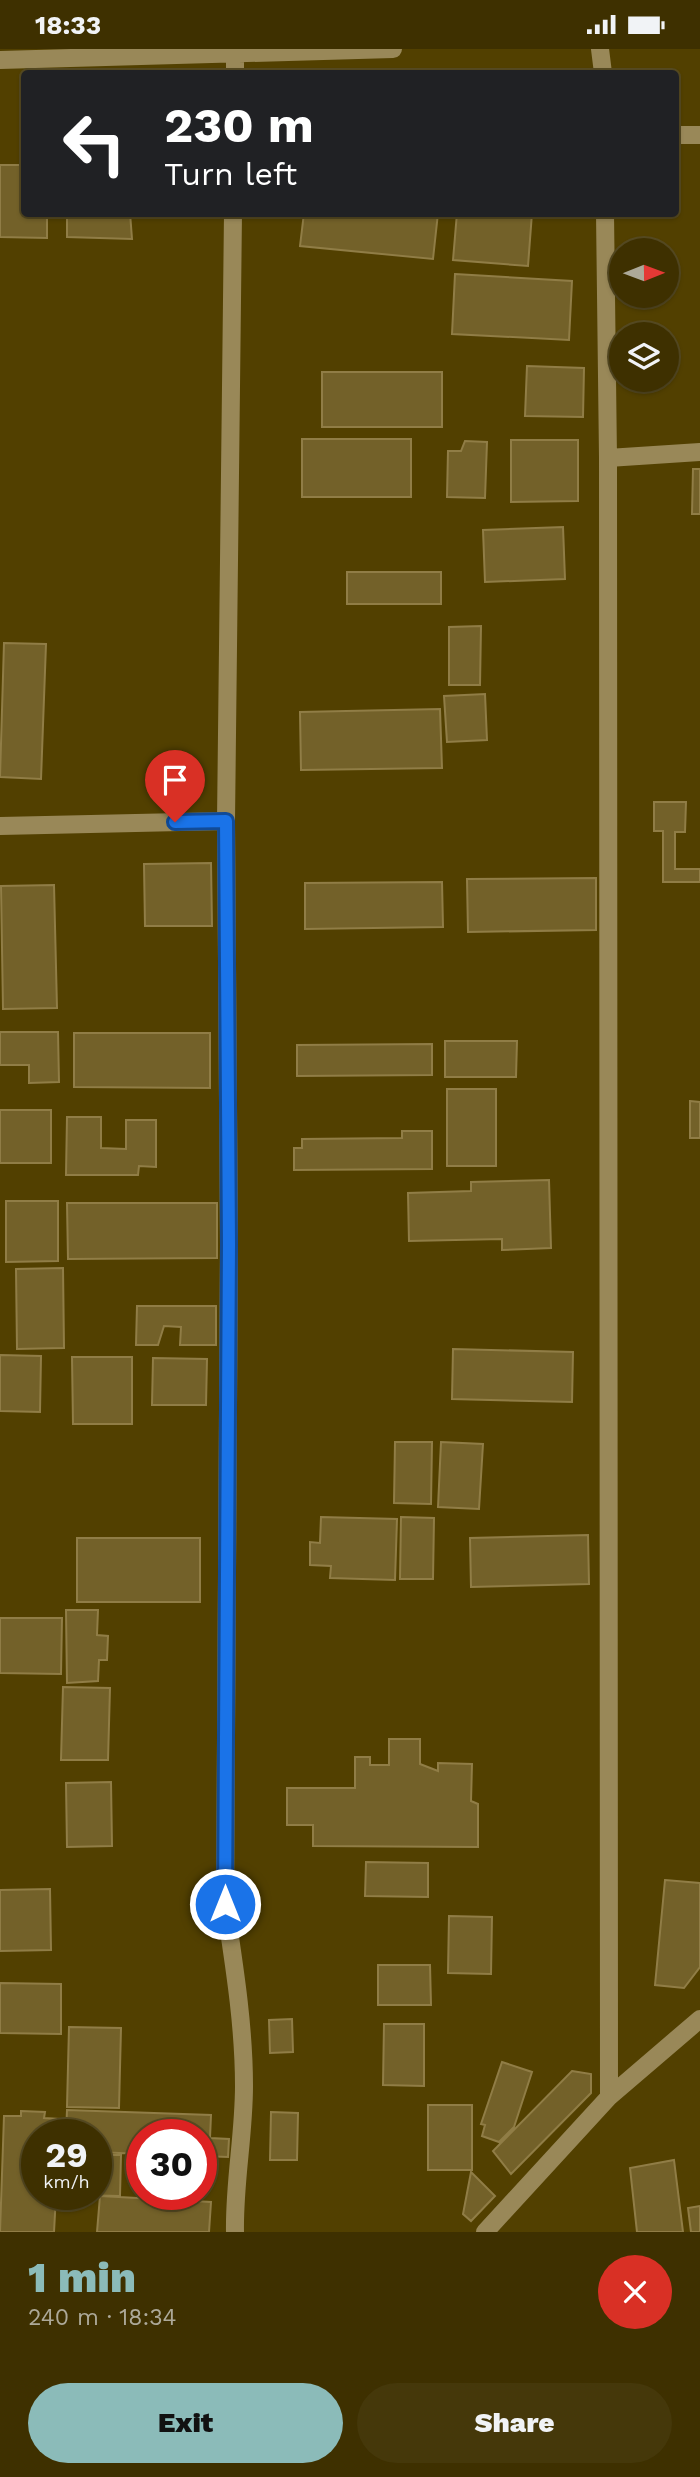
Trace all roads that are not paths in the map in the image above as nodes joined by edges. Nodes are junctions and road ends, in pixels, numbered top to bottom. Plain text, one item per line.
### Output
1 (393, 49) edge
2 (600, 49) edge
3 (235, 51) junction
4 (0, 60) edge
5 (235, 70) edge
6 (603, 70) edge
7 (679, 135) edge
8 (700, 135) edge
9 (233, 217) edge
10 (605, 217) edge
11 (700, 452) edge
12 (608, 458) junction
13 (226, 821) junction
14 (0, 826) edge
15 (700, 2019) edge
16 (609, 2097) junction
17 (235, 2232) edge
18 (485, 2232) edge

1 - 3 street
2 - 6 street
3 - 4 street
3 - 5 street
7 - 8 street
9 - 13 street
10 - 12 street
11 - 12 street
12 - 16 street
13 - 14 street
13 - 17 street
15 - 16 street
16 - 18 street

